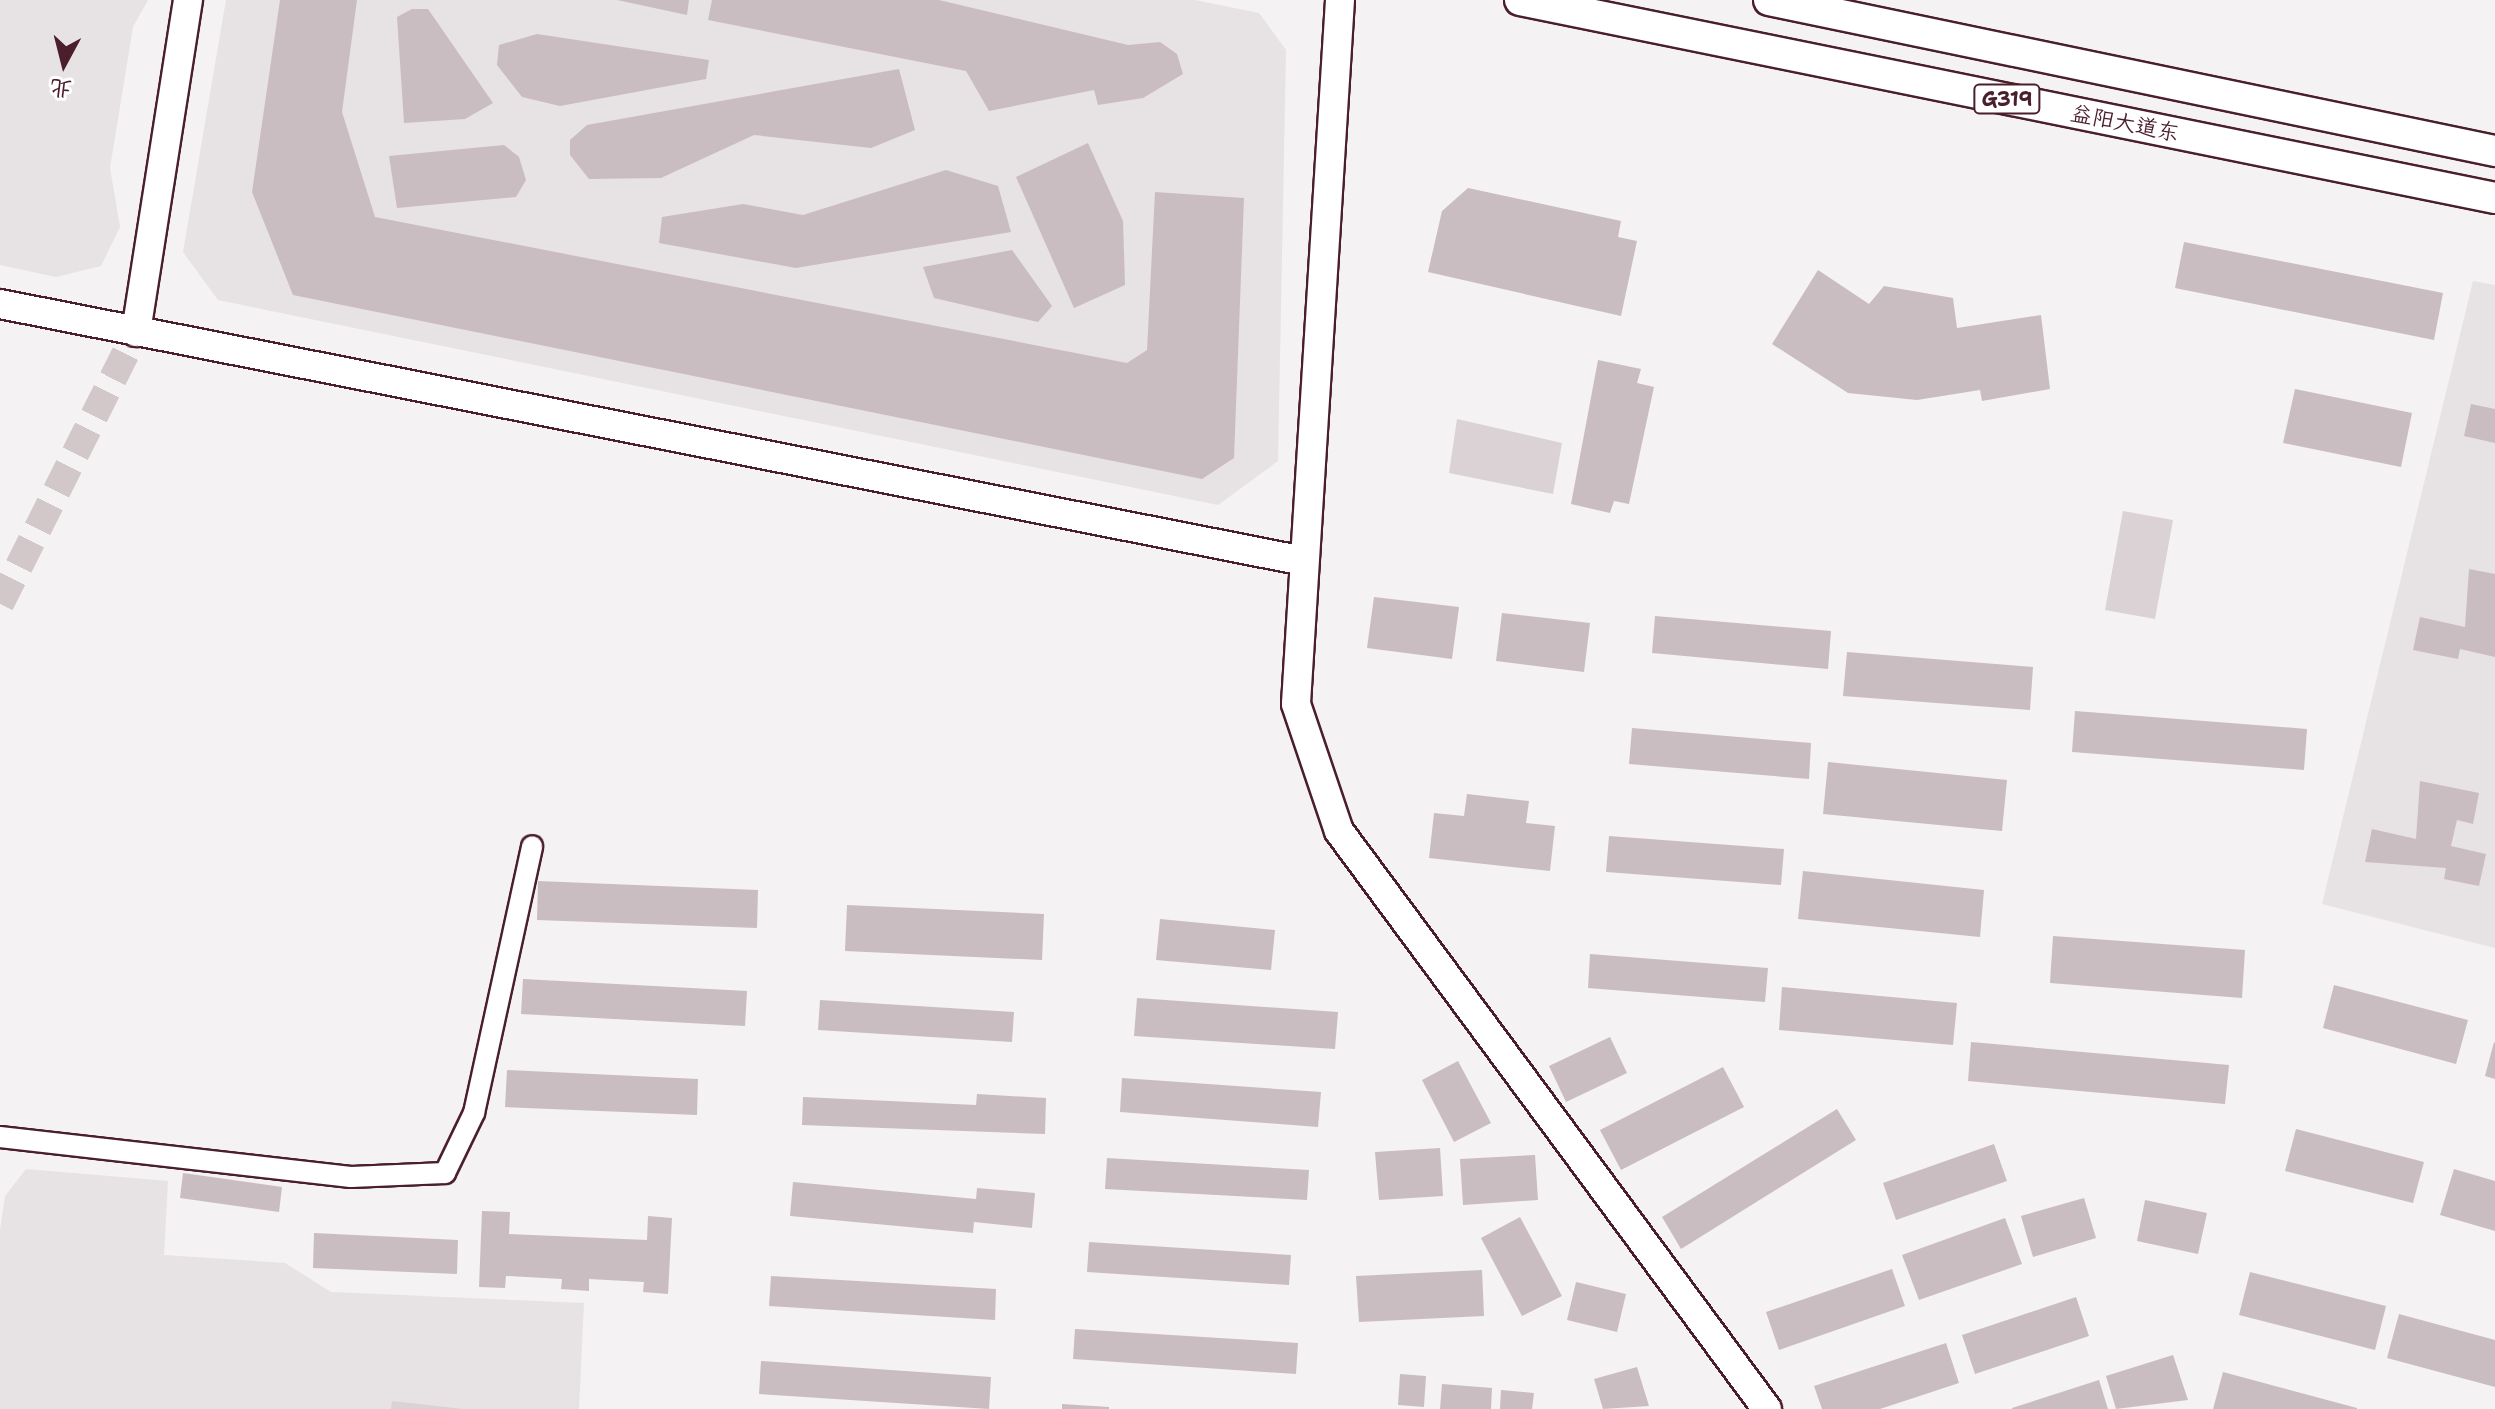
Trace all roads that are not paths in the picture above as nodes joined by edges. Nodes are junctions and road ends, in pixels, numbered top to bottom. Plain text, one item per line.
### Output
1 (188, 0) edge
2 (1340, 0) edge
3 (1520, 0) edge
4 (1769, 0) edge
5 (2495, 151) edge
6 (2495, 198) edge
7 (0, 304) edge
8 (136, 332) junction
9 (1304, 561) junction
10 (532, 846) dead end
11 (0, 1137) edge
12 (1767, 1409) edge

1 - 8 street
2 - 9 street
3 - 6 main road, 益阳大道东 / G319
4 - 5 main road, G319
7 - 8 street
8 - 9 street
9 - 12 street
10 - 11 street

